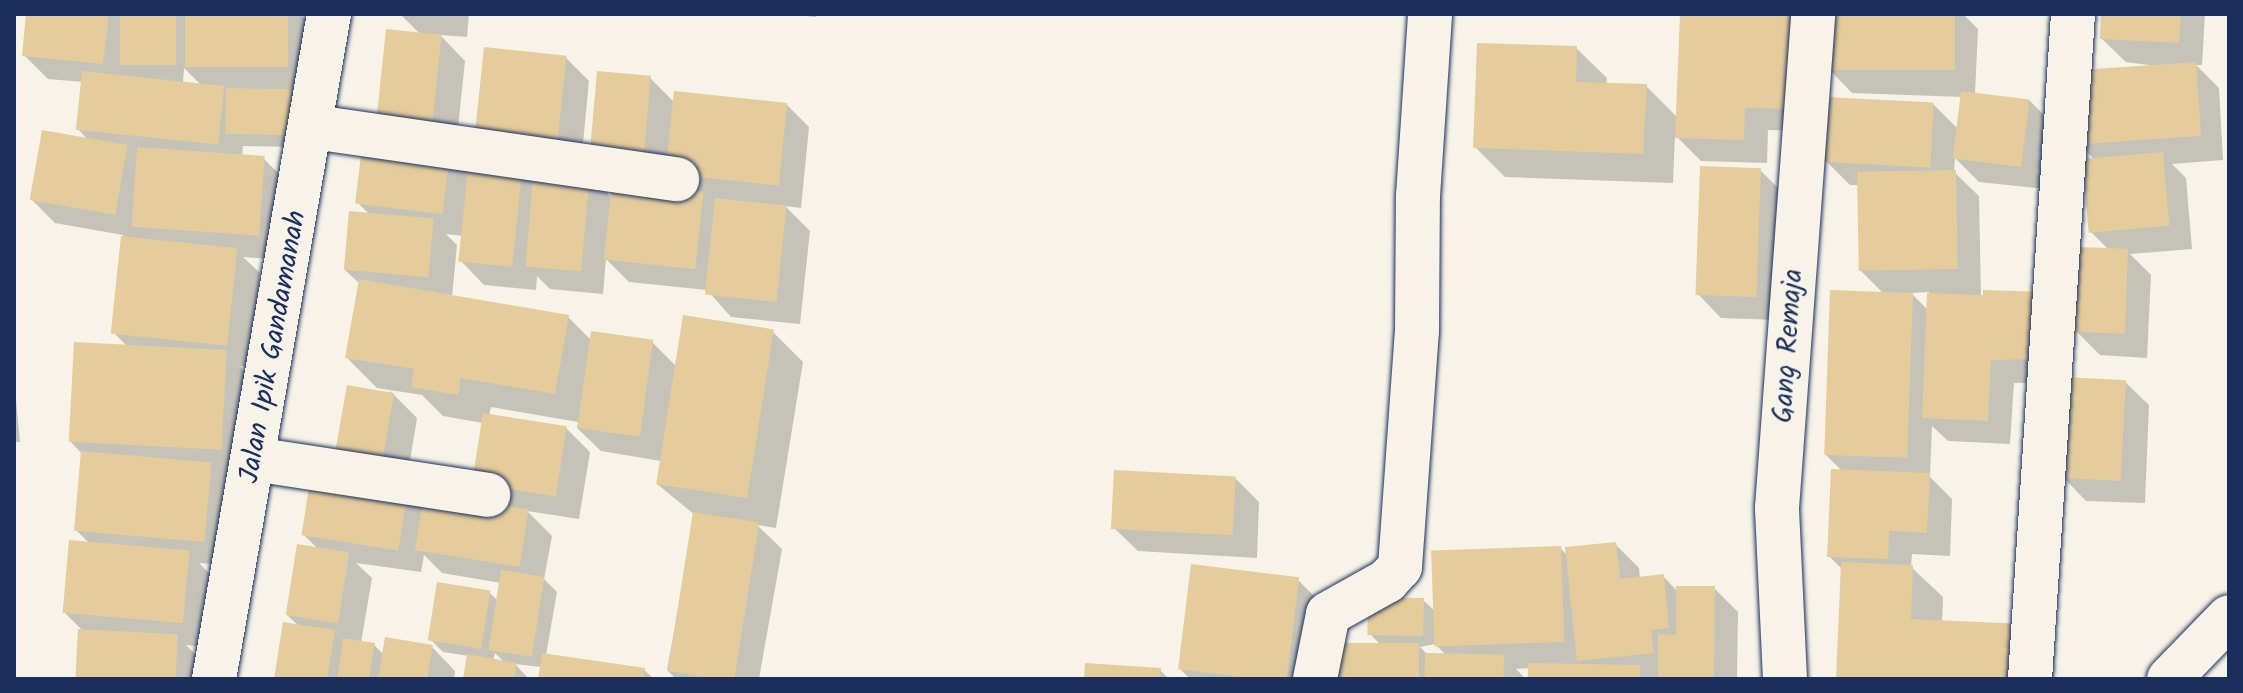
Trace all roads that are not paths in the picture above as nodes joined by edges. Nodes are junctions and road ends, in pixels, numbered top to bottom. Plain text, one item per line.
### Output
1 (329, 14) edge
2 (1430, 14) edge
3 (1813, 14) edge
4 (2073, 14) edge
5 (314, 127) junction
6 (677, 179) dead end
7 (254, 459) junction
8 (488, 495) dead end
9 (2229, 617) edge
10 (214, 679) edge
11 (1315, 679) edge
12 (1785, 679) edge
13 (2030, 679) edge
14 (2169, 679) edge

1 - 5 street, Jalan Ipik Gandamanah
2 - 11 street
3 - 12 street, Gang Remaja
4 - 13 street
5 - 6 street
5 - 7 street, Jalan Ipik Gandamanah
7 - 8 street
7 - 10 street, Jalan Ipik Gandamanah
9 - 14 street

